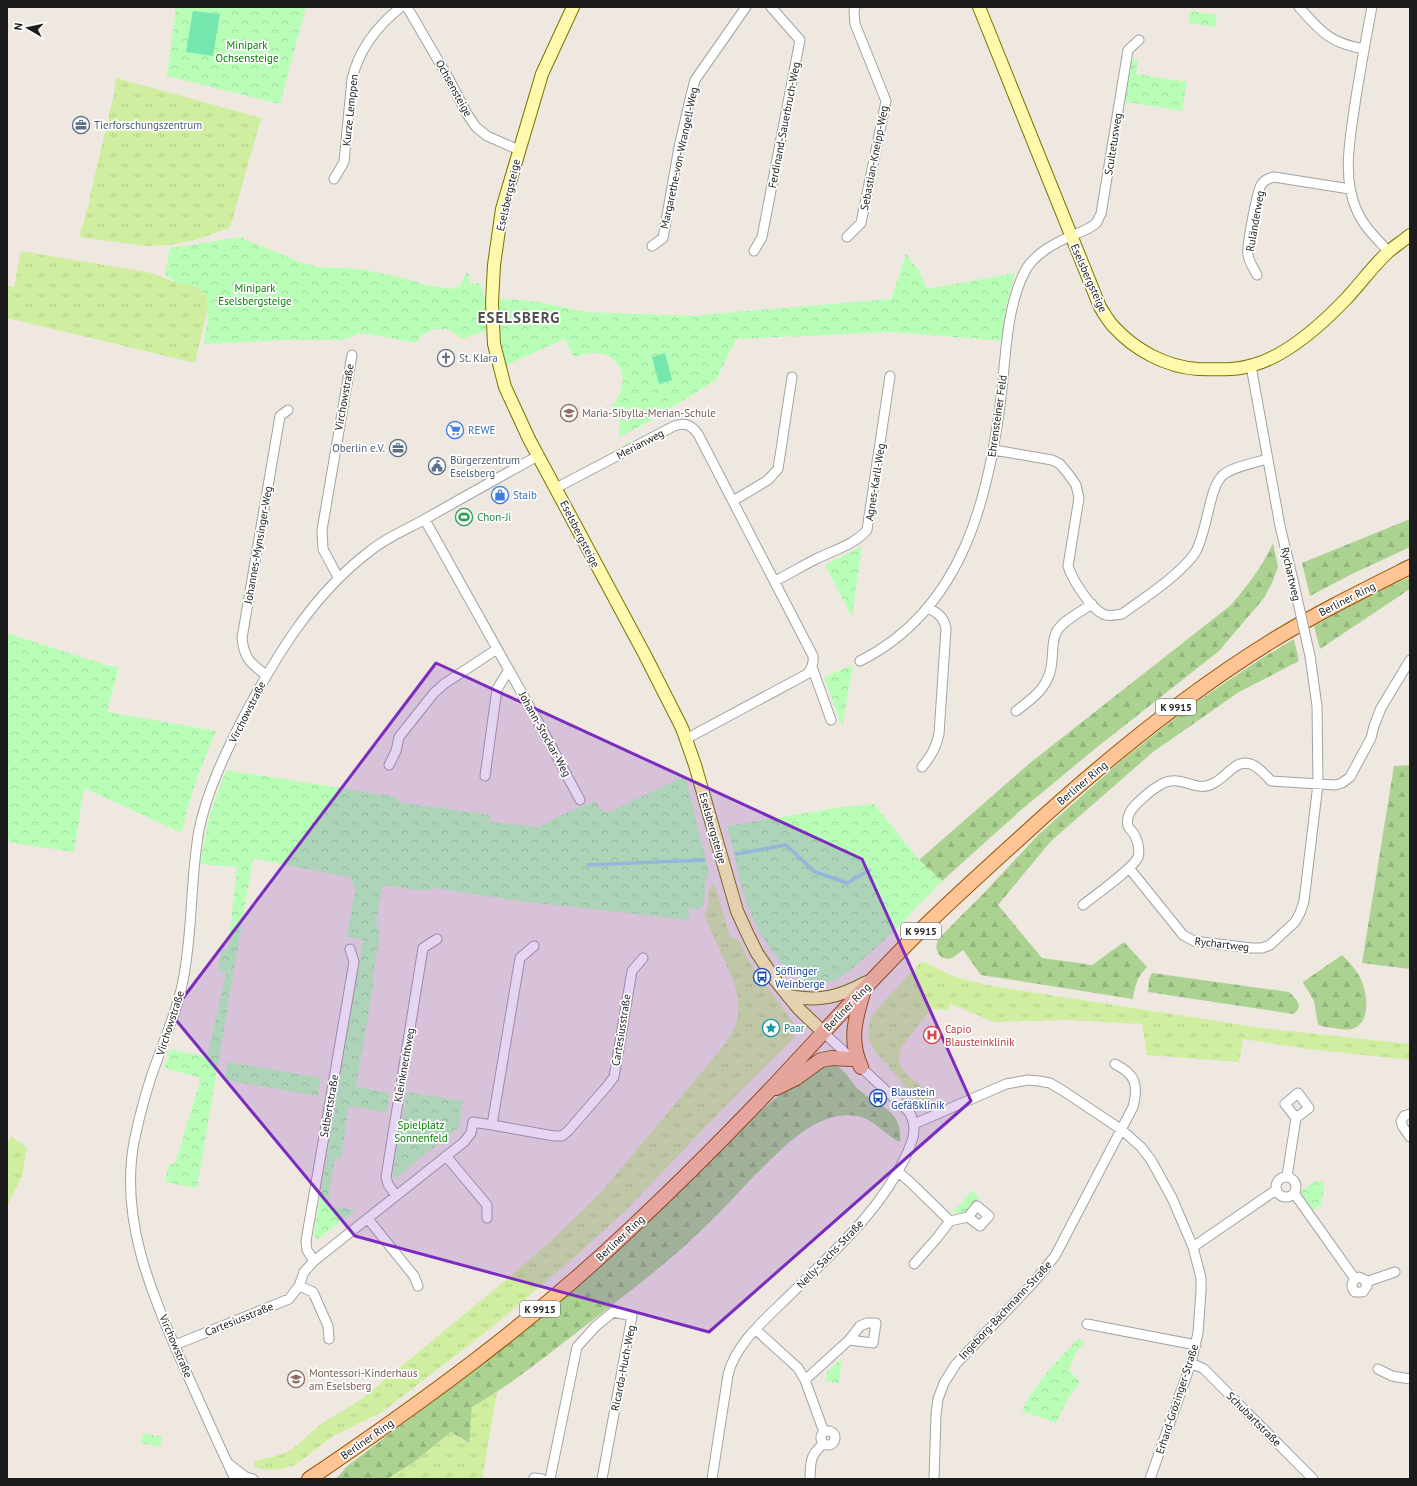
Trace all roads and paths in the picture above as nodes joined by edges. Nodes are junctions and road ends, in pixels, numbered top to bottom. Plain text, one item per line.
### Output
1 (401, 7) edge
2 (407, 7) edge
3 (573, 7) edge
4 (746, 7) edge
5 (771, 7) edge
6 (855, 7) edge
7 (979, 7) edge
8 (1299, 7) edge
9 (1372, 7) edge
10 (1139, 40) dead end
11 (1364, 49) junction
12 (519, 150) junction
13 (334, 179) dead end
14 (1350, 189) junction
15 (1410, 235) edge
16 (1071, 236) junction
17 (847, 237) dead end
18 (652, 246) dead end
19 (754, 251) dead end
20 (1389, 252) junction
21 (1257, 275) dead end
22 (352, 355) dead end
23 (1251, 366) junction
24 (890, 376) dead end
25 (792, 377) dead end
26 (288, 410) dead end
27 (994, 450) junction
28 (538, 456) junction
29 (1267, 459) junction
30 (556, 488) junction
31 (733, 501) junction
32 (425, 520) junction
33 (1410, 568) edge
34 (338, 577) junction
35 (775, 581) junction
36 (1092, 604) junction
37 (928, 608) junction
38 (497, 649) junction
39 (1410, 660) edge
40 (860, 661) dead end
41 (812, 667) junction
42 (509, 670) junction
43 (266, 675) junction
44 (1016, 711) dead end
45 (831, 720) dead end
46 (686, 739) junction
47 (389, 764) dead end
48 (922, 767) dead end
49 (485, 776) dead end
50 (1318, 784) junction
51 (580, 800) dead end
52 (1129, 868) junction
53 (1083, 905) dead end
54 (437, 939) dead end
55 (534, 946) dead end
56 (350, 949) dead end
57 (643, 958) dead end
58 (870, 984) junction
59 (788, 996) junction
60 (823, 1032) junction
61 (856, 1063) junction
62 (1114, 1064) dead end
63 (767, 1093) junction
64 (1410, 1114) edge
65 (1296, 1118) dead end
66 (914, 1124) junction
67 (492, 1125) junction
68 (1122, 1130) junction
69 (1410, 1137) edge
70 (446, 1156) junction
71 (898, 1172) junction
72 (1287, 1176) junction
73 (1276, 1190) junction
74 (1294, 1193) junction
75 (396, 1196) junction
76 (968, 1217) dead end
77 (486, 1218) dead end
78 (368, 1219) junction
79 (950, 1221) junction
80 (1193, 1247) junction
81 (314, 1261) junction
82 (914, 1264) dead end
83 (1395, 1272) dead end
84 (1355, 1279) junction
85 (1366, 1282) junction
86 (299, 1286) junction
87 (418, 1286) dead end
88 (1087, 1324) dead end
89 (756, 1330) junction
90 (329, 1339) dead end
91 (849, 1340) dead end
92 (175, 1345) junction
93 (1196, 1345) junction
94 (1191, 1363) junction
95 (1378, 1369) dead end
96 (1410, 1379) edge
97 (805, 1380) junction
98 (824, 1432) junction
99 (823, 1444) junction
100 (227, 1462) junction
101 (235, 1479) edge
102 (253, 1479) edge
103 (309, 1479) edge
104 (550, 1479) edge
105 (602, 1479) edge
106 (712, 1479) edge
107 (810, 1479) edge
108 (934, 1479) edge
109 (1150, 1479) edge
110 (1313, 1479) edge

1 - 13 street, Kurze Lemppen
2 - 12 street, Ochsensteige
3 - 12 street, Eselsbergsteige
4 - 18 street, Margarethe-von-Wrangell-Weg
5 - 19 street, Ferdinand-Sauerbruch-Weg
6 - 17 street, Sebastian-Kneipp-Weg
7 - 16 street, Eselsbergsteige
8 - 11 street
9 - 11 street
10 - 16 street, Scultetusweg
11 - 14 street
12 - 28 street, Eselsbergsteige
14 - 20 street
14 - 21 street, Ruländerweg
15 - 20 street, Eselsbergsteige
16 - 23 street, Eselsbergsteige
16 - 27 street, Ehrensteiner Feld
20 - 23 street, Eselsbergsteige
22 - 34 street, Virchowstraße
23 - 29 street, Rychartweg
24 - 35 street, Agnes-Karll-Weg
25 - 31 street
26 - 43 street, Johannes-Mynsinger-Weg
27 - 36 street
27 - 37 street, Ehrensteiner Feld
28 - 30 street, Eselsbergsteige
28 - 32 street, Virchowstraße
29 - 36 street
29 - 50 street, Rychartweg, bridge
30 - 31 street, Merianweg
30 - 46 street, Eselsbergsteige
31 - 35 street, Merianweg
32 - 34 street, Virchowstraße
32 - 38 street, Johann-Stockar-Weg
33 - 58 main road, Berliner Ring / K 9915
34 - 43 street, Virchowstraße
35 - 41 street, Merianweg
36 - 44 street
37 - 40 street, Ehrensteiner Feld
37 - 48 street
38 - 42 street, Johann-Stockar-Weg
38 - 47 street
39 - 50 street
41 - 45 street, Merianweg
41 - 46 street
42 - 49 street
42 - 51 street, Johann-Stockar-Weg
43 - 92 street, Virchowstraße
46 - 59 street, Eselsbergsteige
50 - 52 street
50 - 52 street, Rychartweg
52 - 53 street
54 - 75 street, Kleinknechtweg
55 - 67 street
56 - 81 street, Selbertstraße
57 - 67 street, Cartesiusstraße
58 - 59 street
58 - 60 main road, Berliner Ring / K 9915
58 - 61 main road
59 - 60 street, Eselsbergsteige
60 - 61 street
60 - 63 main road, Berliner Ring / K 9915
61 - 63 main road
61 - 66 street
62 - 68 street
63 - 103 main road, Berliner Ring / K 9915
64 - 69 street
65 - 72 street
66 - 68 street, Erhard-Grözinger-Straße
66 - 71 street, Nelly-Sachs-Straße
67 - 70 street, Cartesiusstraße
68 - 80 street, Erhard-Grözinger-Straße
68 - 108 street, Ingeborg-Bachmann-Straße
70 - 75 street, Cartesiusstraße
70 - 77 street
71 - 79 street
71 - 89 street, Nelly-Sachs-Straße
72 - 73 street
72 - 74 street
73 - 74 street
73 - 80 street
74 - 84 street
75 - 78 street, Cartesiusstraße
76 - 79 street
78 - 81 street, Cartesiusstraße
78 - 87 street
79 - 82 street
80 - 93 street, Erhard-Grözinger-Straße
81 - 86 street, Cartesiusstraße
83 - 85 street
84 - 85 street
84 - 85 street
86 - 90 street
86 - 92 street, Cartesiusstraße
88 - 93 street
89 - 97 street
89 - 106 street, Nelly-Sachs-Straße
91 - 97 street
92 - 100 street, Virchowstraße
93 - 94 street, Erhard-Grözinger-Straße
94 - 109 street, Erhard-Grözinger-Straße
94 - 110 street, Schubartstraße
95 - 96 street
97 - 98 street
98 - 99 street
98 - 99 street
99 - 107 street
100 - 101 street, Virchowstraße
100 - 102 street, Virchowstraße
104 - 105 street, Ricarda-Huch-Weg

